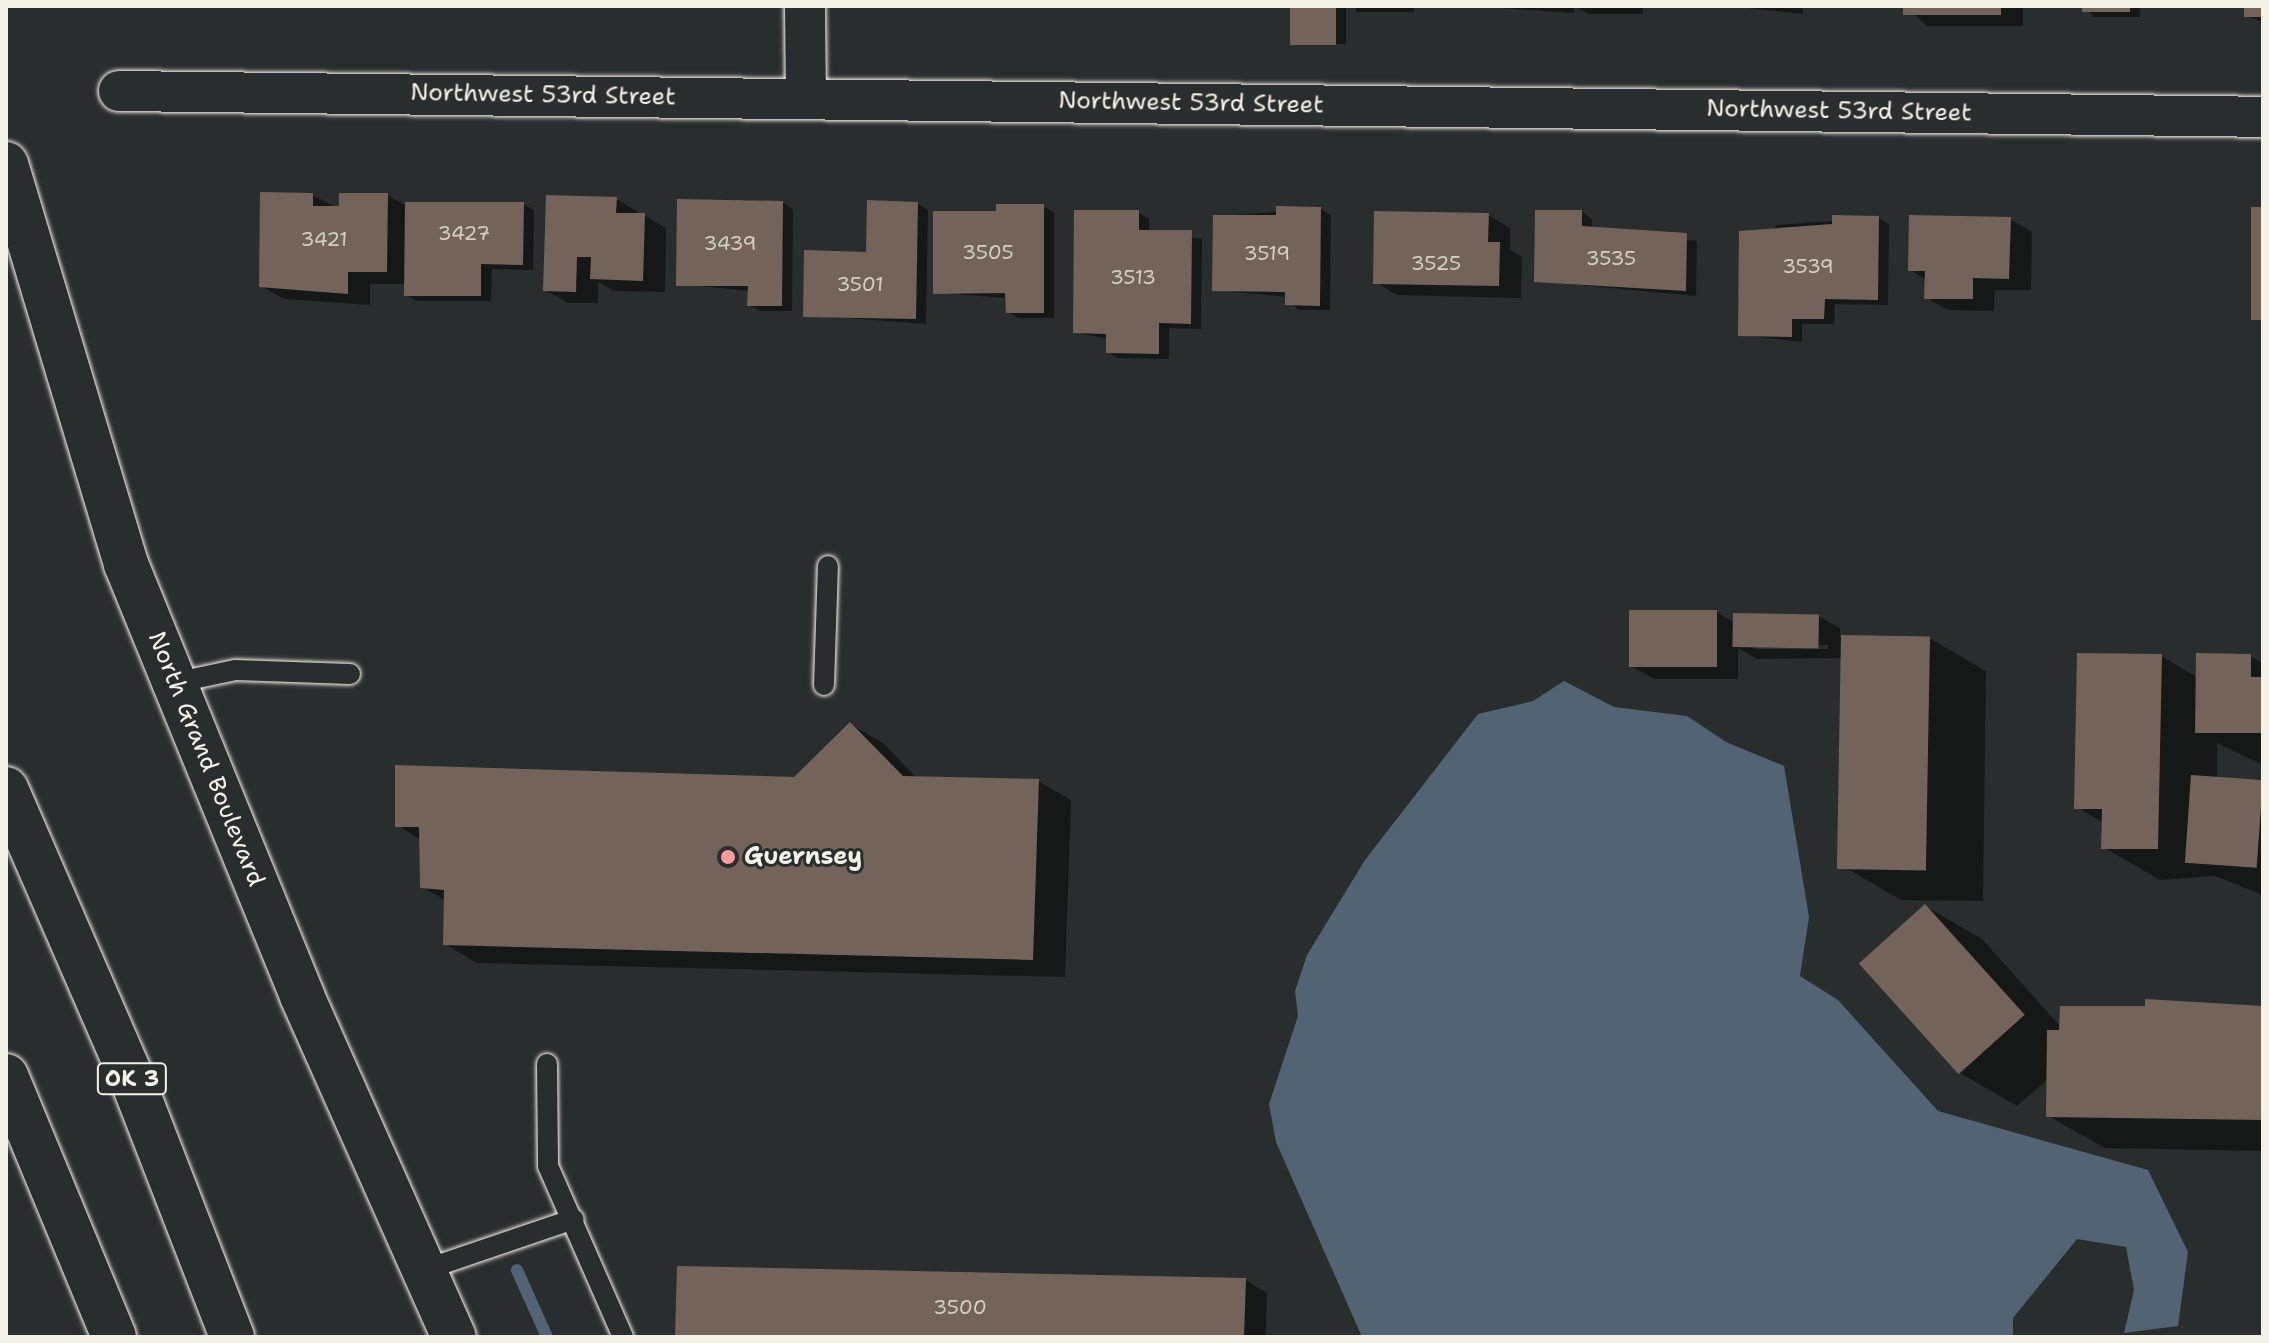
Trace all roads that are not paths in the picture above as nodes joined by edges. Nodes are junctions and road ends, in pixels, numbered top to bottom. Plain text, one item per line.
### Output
1 (805, 6) edge
2 (119, 91) dead end
3 (806, 97) junction
4 (2263, 117) edge
5 (6, 164) edge
6 (828, 566) dead end
7 (350, 674) dead end
8 (174, 683) junction
9 (824, 685) dead end
10 (6, 761) edge
11 (13, 808) edge
12 (547, 1064) dead end
13 (6, 1076) edge
14 (574, 1219) junction
15 (424, 1270) junction
16 (114, 1337) edge
17 (232, 1337) edge
18 (454, 1337) edge
19 (623, 1337) edge

1 - 3 street
2 - 3 street, Northwest 53rd Street
3 - 4 street, Northwest 53rd Street
5 - 8 main road, North Grand Boulevard
6 - 9 lane
7 - 8 lane
8 - 15 main road, North Grand Boulevard
10 - 11 main road
11 - 17 main road, OK 3
12 - 14 lane
13 - 16 main road
14 - 15 lane
14 - 19 lane
15 - 18 main road, North Grand Boulevard

